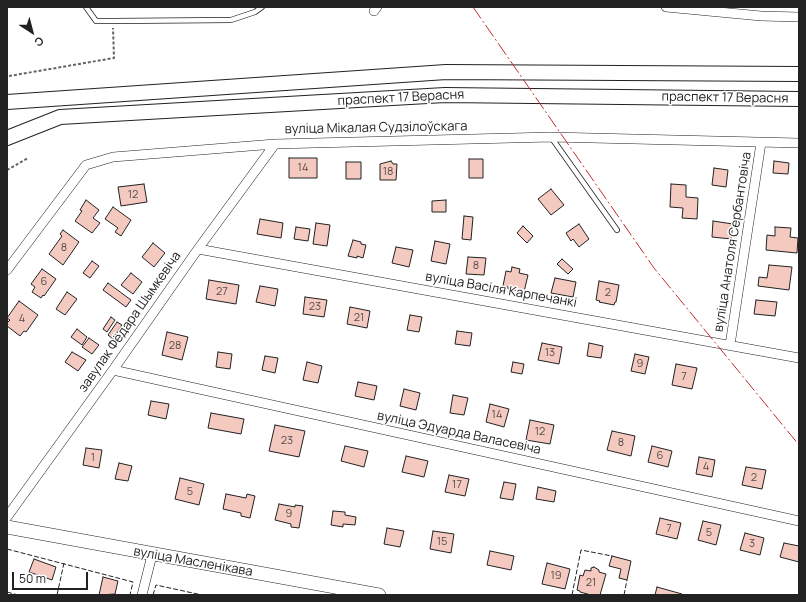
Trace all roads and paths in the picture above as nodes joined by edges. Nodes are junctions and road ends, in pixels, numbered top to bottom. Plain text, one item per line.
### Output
1 (86, 7) edge
2 (262, 7) edge
3 (666, 7) edge
4 (799, 17) edge
5 (112, 21) junction
6 (799, 74) edge
7 (9, 76) dead end
8 (799, 99) edge
9 (7, 102) edge
10 (551, 137) junction
11 (7, 138) edge
12 (761, 143) junction
13 (799, 143) edge
14 (275, 144) junction
15 (28, 158) dead end
16 (7, 170) edge
17 (617, 230) dead end
18 (198, 249) junction
19 (7, 270) edge
20 (730, 345) junction
21 (799, 358) edge
22 (113, 370) junction
23 (7, 517) edge
24 (799, 521) edge
25 (7, 527) edge
26 (152, 555) junction
27 (333, 591) edge
28 (142, 595) edge
29 (379, 595) edge

1 - 5 lane
2 - 5 lane
3 - 4 street
5 - 7 path
6 - 9 main road, праспект 17 Верасня
8 - 11 main road, праспект 17 Верасня
10 - 12 street, вуліца Мікалая Судзілоўскага
10 - 14 street, вуліца Мікалая Судзілоўскага
10 - 17 lane
12 - 13 street, вуліца Мікалая Судзілоўскага
12 - 20 street, вуліца Анатоля Сербантовіча
14 - 18 street, завулак Фёдара Шымкевіча
14 - 19 street, вуліца Мікалая Судзілоўскага
15 - 16 path
18 - 20 street, вуліца Васіля Карпечанкі
18 - 22 street, завулак Фёдара Шымкевіча
20 - 21 street, вуліца Васіля Карпечанкі
22 - 23 street, завулак Фёдара Шымкевіча
22 - 24 street, вуліца Эдуарда Валасевіча
25 - 26 main road, вуліца Масленікава
26 - 27 main road, вуліца Масленікава
26 - 28 street
27 - 29 main road, вуліца Масленікава

